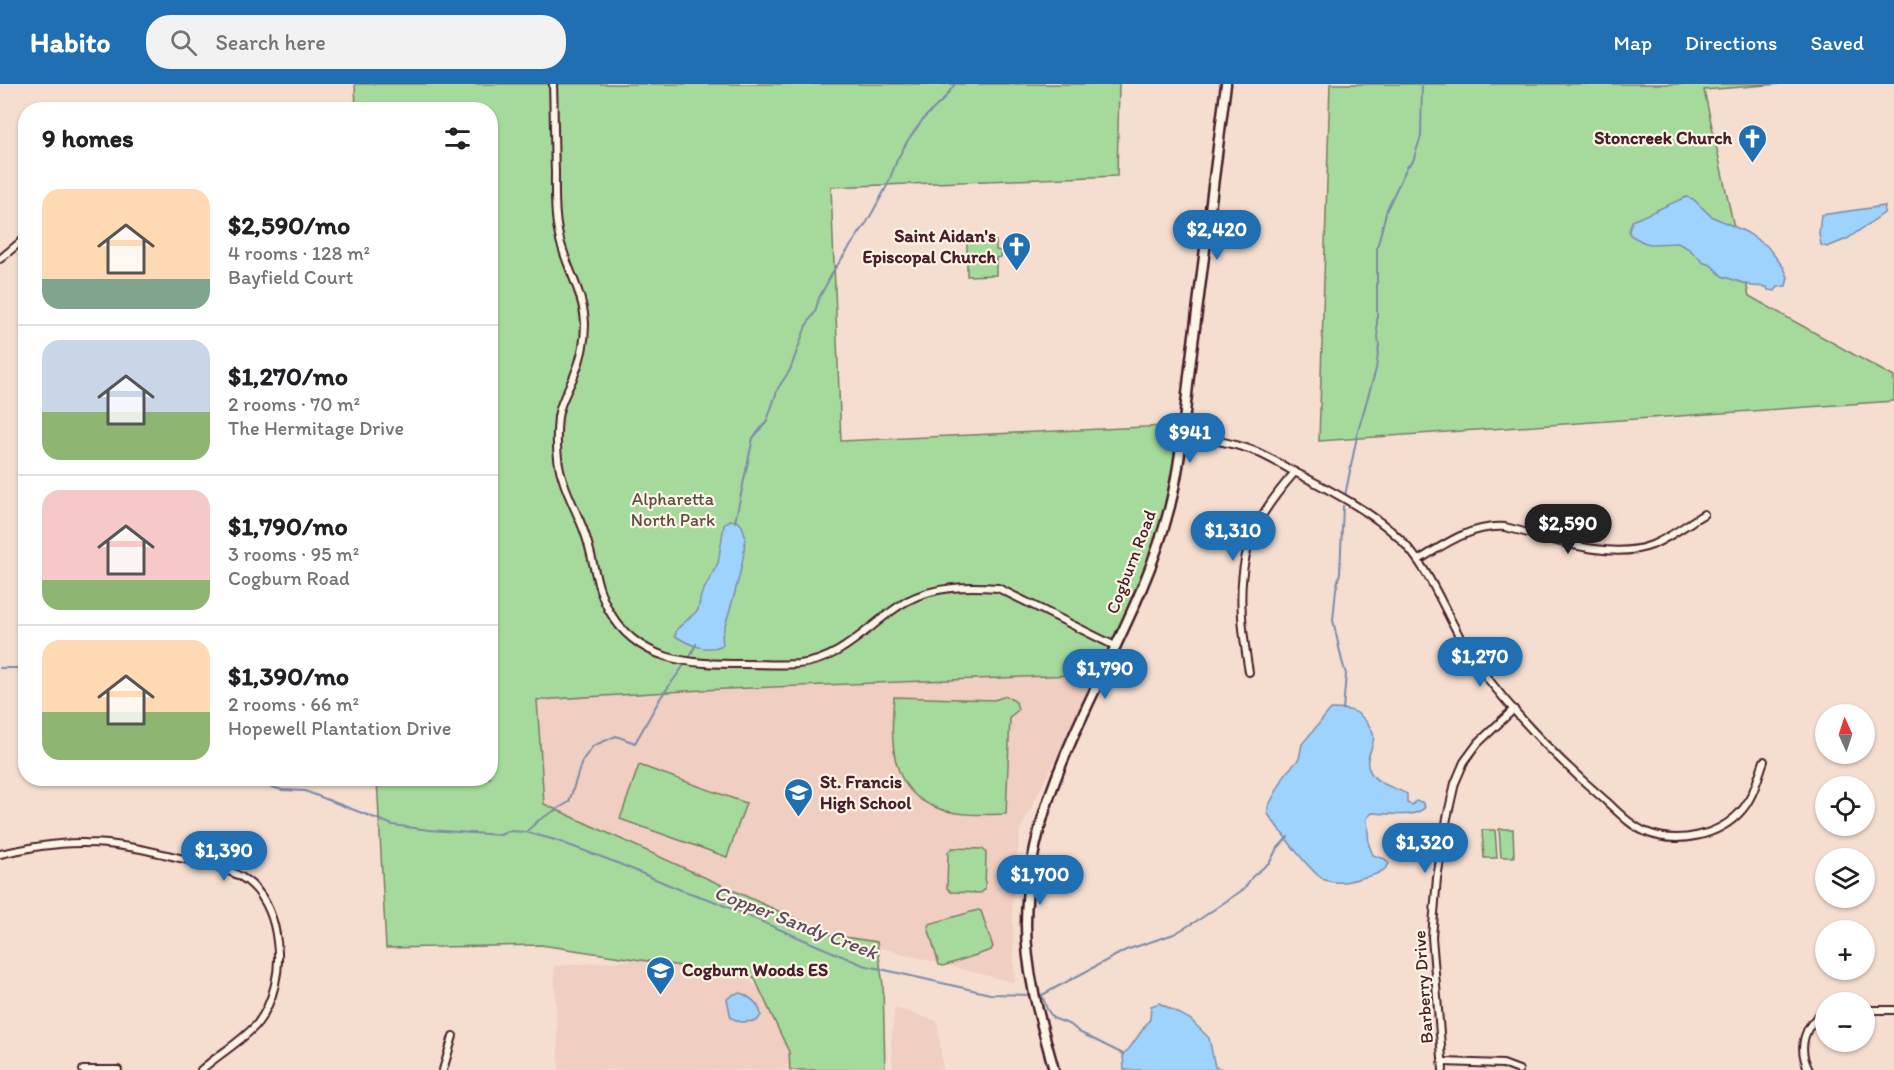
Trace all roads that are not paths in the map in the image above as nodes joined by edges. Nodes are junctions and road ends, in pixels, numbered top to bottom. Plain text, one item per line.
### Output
1 (553, 84) edge
2 (1226, 84) edge
3 (18, 244) edge
4 (0, 259) edge
5 (1181, 435) junction
6 (1295, 472) junction
7 (1704, 514) dead end
8 (1419, 560) junction
9 (1115, 646) junction
10 (1249, 672) dead end
11 (1514, 709) junction
12 (1764, 761) dead end
13 (0, 854) edge
14 (1875, 1010) edge
15 (1894, 1010) edge
16 (1815, 1018) edge
17 (453, 1036) dead end
18 (1443, 1062) junction
19 (83, 1070) edge
20 (118, 1070) edge
21 (201, 1070) edge
22 (443, 1070) edge
23 (1054, 1070) edge
24 (1443, 1070) edge
25 (1519, 1070) edge
26 (1809, 1070) edge

1 - 9 street
2 - 5 street, Cogburn Road
3 - 4 street
5 - 6 street
5 - 9 street, Cogburn Road
6 - 8 street
6 - 10 street
7 - 8 street
8 - 11 street
9 - 23 street, Cogburn Road
11 - 12 street
11 - 18 street, Barberry Drive
13 - 21 street
14 - 15 street
16 - 26 street
17 - 22 street
18 - 24 street, Barberry Drive
18 - 25 street
19 - 20 street

